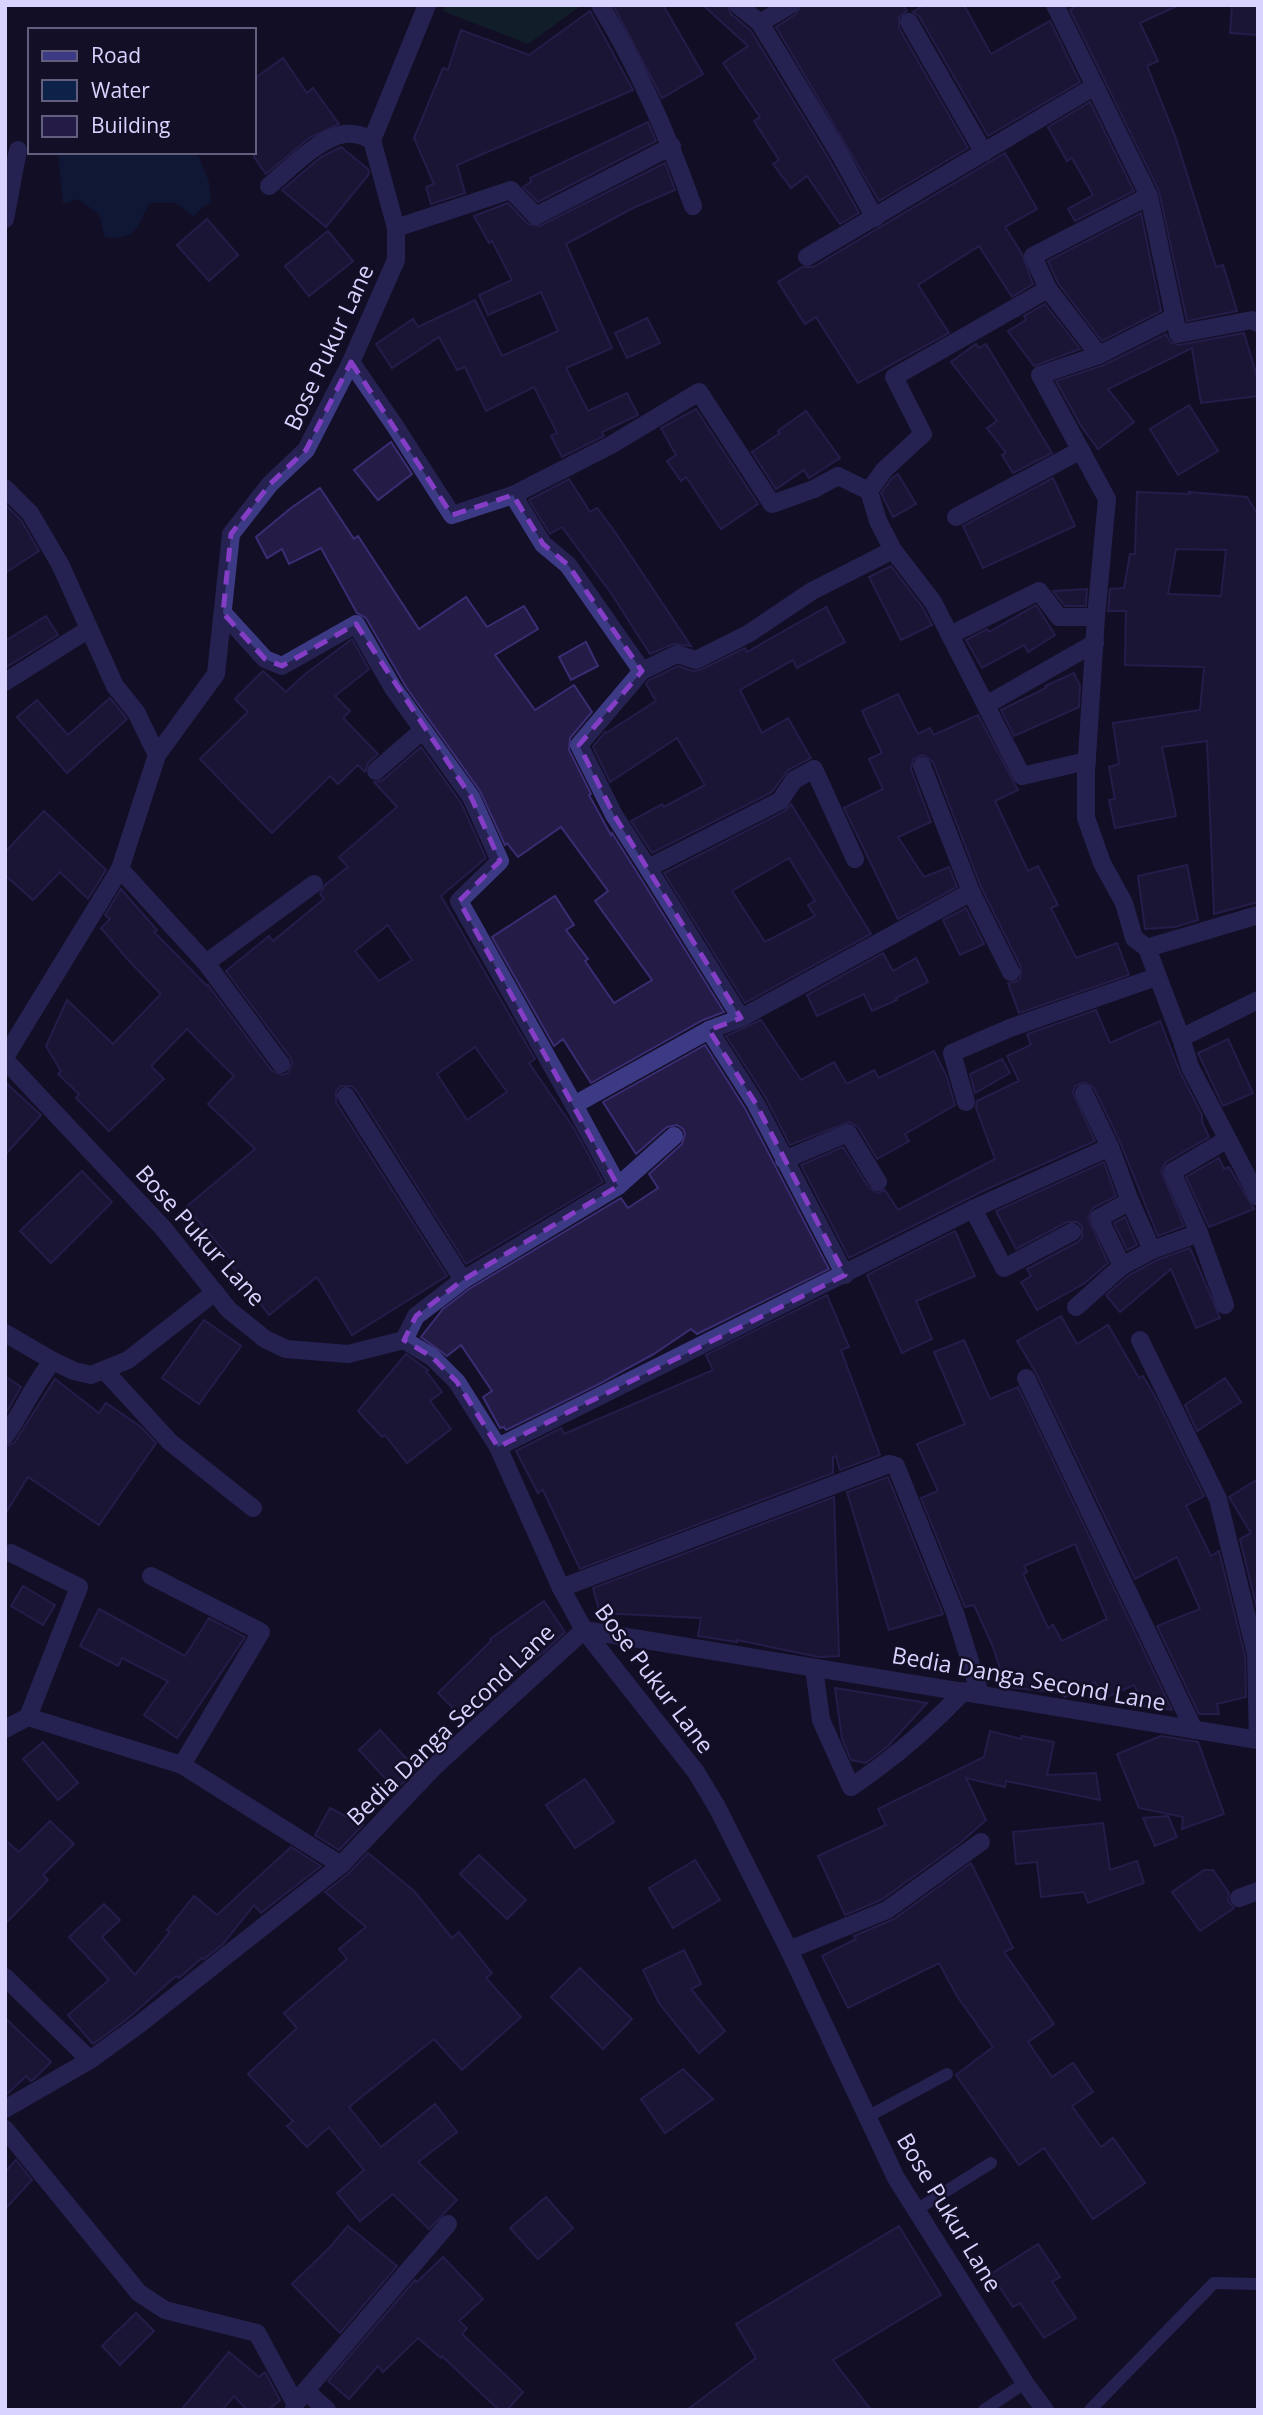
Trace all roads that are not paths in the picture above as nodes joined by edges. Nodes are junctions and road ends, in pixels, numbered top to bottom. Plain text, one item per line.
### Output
1 (427, 5) edge
2 (600, 5) edge
3 (738, 5) edge
4 (790, 5) edge
5 (1055, 5) edge
6 (909, 22) dead end
7 (760, 23) junction
8 (1095, 86) junction
9 (372, 140) junction
10 (672, 146) junction
11 (18, 150) dead end
12 (984, 153) junction
13 (269, 186) dead end
14 (1149, 196) junction
15 (693, 206) dead end
16 (876, 218) junction
17 (5, 219) edge
18 (396, 228) junction
19 (807, 257) dead end
20 (1048, 289) junction
21 (1174, 317) junction
22 (1258, 323) edge
23 (1099, 355) junction
24 (351, 362) junction
25 (1081, 450) junction
26 (5, 488) edge
27 (869, 491) junction
28 (513, 495) junction
29 (956, 517) dead end
30 (893, 550) junction
31 (223, 613) junction
32 (1096, 617) junction
33 (89, 629) junction
34 (950, 635) junction
35 (1095, 643) junction
36 (642, 671) junction
37 (5, 682) edge
38 (986, 705) junction
39 (423, 730) junction
40 (157, 755) junction
41 (1087, 761) junction
42 (922, 766) dead end
43 (376, 771) dead end
44 (855, 859) dead end
45 (648, 868) junction
46 (120, 869) junction
47 (314, 884) dead end
48 (971, 892) junction
49 (1258, 915) edge
50 (1147, 948) junction
51 (206, 963) junction
52 (1011, 972) dead end
53 (1156, 976) junction
54 (1258, 1000) edge
55 (741, 1018) junction
56 (709, 1030) junction
57 (1181, 1038) junction
58 (5, 1059) edge
59 (281, 1065) dead end
60 (1084, 1093) dead end
61 (346, 1096) dead end
62 (966, 1102) dead end
63 (574, 1105) junction
64 (674, 1136) dead end
65 (1226, 1140) junction
66 (1111, 1147) junction
67 (784, 1160) junction
68 (878, 1181) dead end
69 (618, 1186) junction
70 (1258, 1197) edge
71 (1130, 1201) junction
72 (973, 1209) junction
73 (1072, 1232) dead end
74 (1199, 1233) junction
75 (1152, 1250) junction
76 (1122, 1266) junction
77 (845, 1275) junction
78 (463, 1280) junction
79 (215, 1292) junction
80 (1225, 1305) dead end
81 (1076, 1307) dead end
82 (5, 1333) edge
83 (404, 1340) junction
84 (1140, 1340) dead end
85 (53, 1361) junction
86 (105, 1371) junction
87 (1026, 1378) dead end
88 (5, 1436) edge
89 (498, 1447) junction
90 (253, 1508) dead end
91 (11, 1553) dead end
92 (151, 1576) dead end
93 (561, 1588) junction
94 (584, 1630) junction
95 (1256, 1648) edge
96 (814, 1668) junction
97 (972, 1693) junction
98 (28, 1717) junction
99 (5, 1730) edge
100 (1194, 1730) junction
101 (1258, 1740) edge
102 (182, 1765) junction
103 (981, 1842) dead end
104 (341, 1865) junction
105 (1258, 1891) edge
106 (1240, 1898) dead end
107 (789, 1950) junction
108 (5, 1977) edge
109 (90, 2060) junction
110 (947, 2074) dead end
111 (5, 2109) edge
112 (867, 2117) junction
113 (5, 2129) edge
114 (991, 2163) dead end
115 (916, 2210) junction
116 (448, 2224) dead end
117 (1258, 2284) edge
118 (1025, 2384) junction
119 (295, 2406) edge
120 (327, 2410) edge
121 (984, 2410) edge
122 (1045, 2410) edge
123 (1090, 2410) edge

1 - 9 street
2 - 10 street
3 - 7 street
4 - 7 street
5 - 8 street
6 - 12 street
7 - 16 street
8 - 12 street
8 - 14 street
9 - 13 street
9 - 18 street, Bose Pukur Lane
10 - 15 street
10 - 18 street
11 - 17 street
12 - 16 street
14 - 20 street
14 - 21 street
16 - 19 street
18 - 24 street, Bose Pukur Lane
20 - 23 street
20 - 27 street
21 - 22 street
21 - 23 street
23 - 25 street
24 - 28 street
24 - 31 street, Bose Pukur Lane
25 - 29 street
25 - 32 street
26 - 33 street
27 - 28 street
27 - 30 street
28 - 36 street
30 - 34 street
30 - 36 street
31 - 39 street
31 - 40 street, Bose Pukur Lane
32 - 34 street
32 - 35 street
33 - 37 street
33 - 40 street
34 - 38 street
35 - 38 street
35 - 41 street
36 - 45 street
38 - 41 street
39 - 43 street
39 - 63 street
40 - 46 street, Bose Pukur Lane
41 - 50 street
42 - 48 street
44 - 45 street
45 - 55 street
46 - 51 street
46 - 58 street, Bose Pukur Lane
47 - 51 street
48 - 52 street
48 - 55 street
49 - 50 street
50 - 53 street
51 - 59 street
53 - 57 street
53 - 62 street
54 - 57 street
55 - 56 street
56 - 63 street
56 - 67 street
57 - 65 street
58 - 79 street, Bose Pukur Lane
60 - 66 street
61 - 78 street
63 - 69 street
64 - 69 street
65 - 70 street
65 - 74 street
66 - 71 street
66 - 72 street
67 - 68 street
67 - 77 street
69 - 78 street
71 - 75 street
71 - 76 street
72 - 73 street
72 - 77 street
74 - 75 street
74 - 80 street
75 - 76 street
76 - 81 street
77 - 89 street
78 - 83 street
79 - 83 street, Bose Pukur Lane
79 - 86 street
82 - 85 street
83 - 89 street, Bose Pukur Lane
84 - 95 street
85 - 86 street
85 - 88 street
86 - 90 street
87 - 100 street
89 - 93 street, Bose Pukur Lane
91 - 98 street
92 - 102 street
93 - 94 street, Bose Pukur Lane
93 - 97 street
94 - 96 street, Bedia Danga Second Lane
94 - 104 street, Bedia Danga Second Lane
94 - 107 street, Bose Pukur Lane
95 - 101 street
96 - 97 street, Bedia Danga Second Lane
96 - 97 street
97 - 100 street, Bedia Danga Second Lane
98 - 99 street
98 - 102 street
100 - 101 street, Bedia Danga Second Lane
102 - 104 street
103 - 107 street
104 - 109 street, Bedia Danga Second Lane
105 - 106 street
107 - 112 street, Bose Pukur Lane
108 - 109 street
109 - 111 street, Bedia Danga Second Lane
110 - 112 lane
112 - 115 street, Bose Pukur Lane
113 - 119 street
114 - 115 lane
115 - 118 street, Bose Pukur Lane
116 - 119 street
117 - 123 lane
118 - 121 lane
118 - 122 street, Bose Pukur Lane
119 - 120 street

